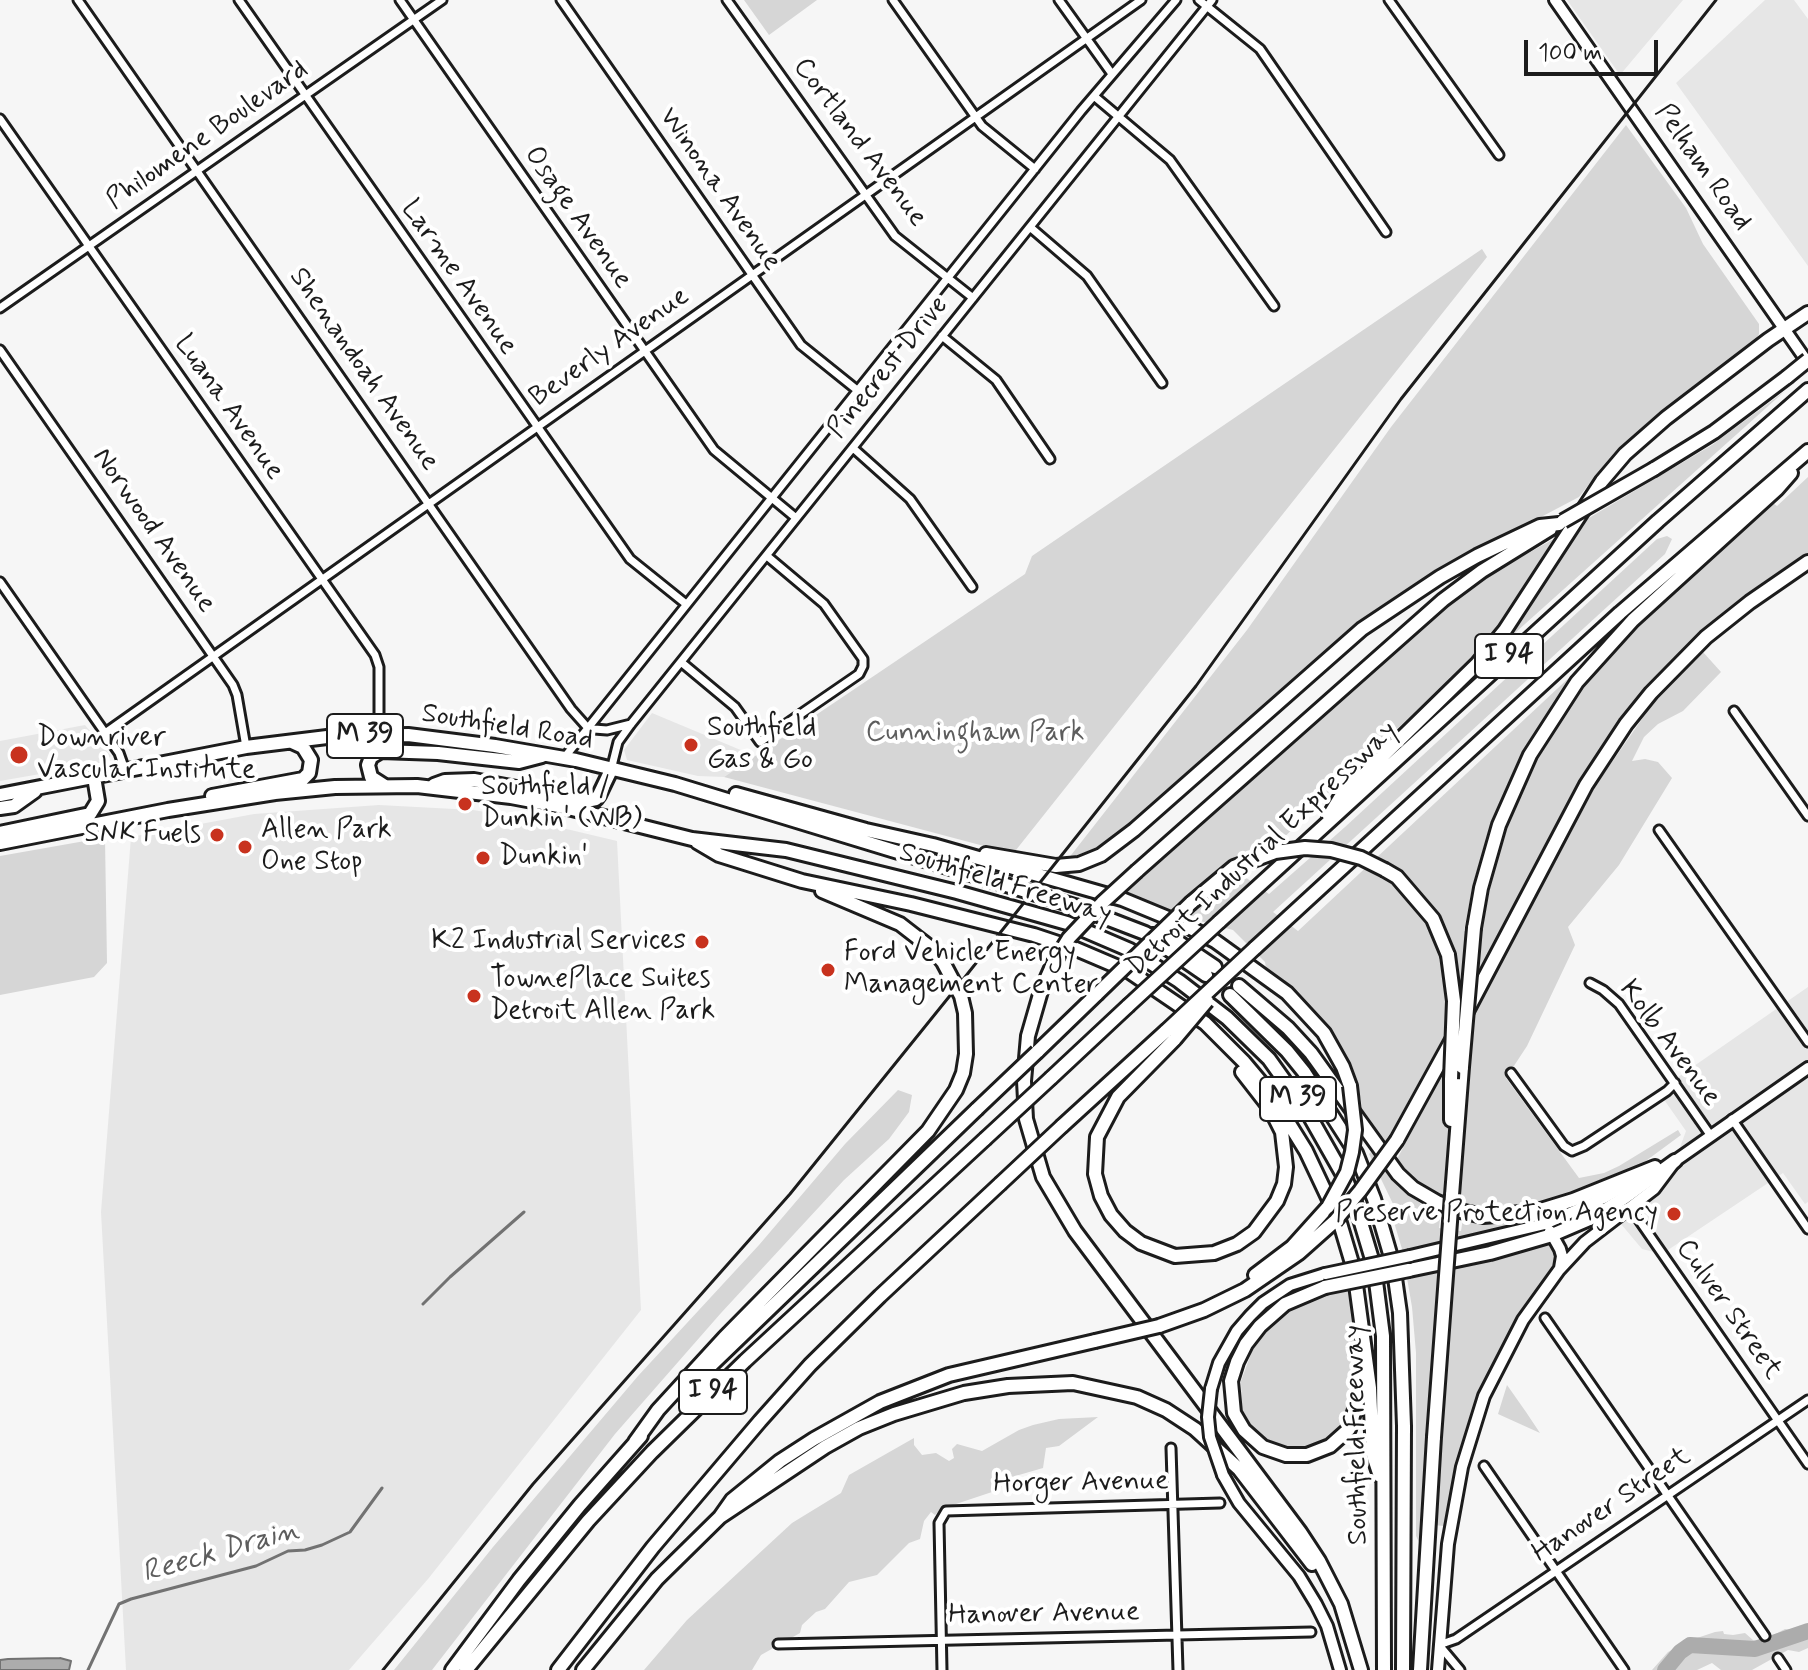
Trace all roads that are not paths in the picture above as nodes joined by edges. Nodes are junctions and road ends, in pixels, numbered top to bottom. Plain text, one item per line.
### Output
1 (78, 0) edge
2 (239, 0) edge
3 (400, 0) edge
4 (442, 0) edge
5 (561, 0) edge
6 (727, 0) edge
7 (893, 0) edge
8 (1059, 0) edge
9 (1141, 0) edge
10 (1176, 0) edge
11 (1199, 0) edge
12 (1389, 0) edge
13 (1555, 0) edge
14 (1210, 3) edge
15 (414, 20) junction
16 (1087, 38) junction
17 (1112, 74) junction
18 (305, 95) junction
19 (1094, 96) junction
20 (975, 117) junction
21 (1117, 118) junction
22 (0, 119) edge
23 (1499, 155) dead end
24 (1035, 169) junction
25 (197, 171) junction
26 (866, 195) junction
27 (1030, 227) junction
28 (1386, 232) dead end
29 (89, 246) junction
30 (752, 275) junction
31 (947, 278) junction
32 (973, 298) junction
33 (1274, 306) dead end
34 (0, 308) edge
35 (1808, 313) edge
36 (1785, 330) junction
37 (942, 336) junction
38 (0, 350) edge
39 (644, 351) junction
40 (1808, 362) edge
41 (1162, 383) dead end
42 (857, 390) junction
43 (1805, 392) edge
44 (536, 428) junction
45 (853, 448) junction
46 (1808, 452) edge
47 (1050, 459) dead end
48 (771, 498) junction
49 (429, 503) junction
50 (796, 518) junction
51 (1561, 523) junction
52 (767, 556) junction
53 (1808, 562) edge
54 (321, 579) junction
55 (0, 582) edge
56 (972, 587) dead end
57 (686, 604) junction
58 (213, 656) junction
59 (681, 662) junction
60 (1734, 711) dead end
61 (631, 724) junction
62 (587, 727) junction
63 (105, 733) junction
64 (379, 735) junction
65 (291, 741) junction
66 (246, 747) junction
67 (549, 755) junction
68 (564, 758) junction
69 (125, 770) junction
70 (611, 770) junction
71 (94, 777) junction
72 (675, 784) junction
73 (385, 786) junction
74 (428, 787) junction
75 (38, 789) junction
76 (0, 795) edge
77 (0, 808) edge
78 (168, 810) junction
79 (1808, 816) edge
80 (1321, 829) junction
81 (1659, 830) dead end
82 (0, 833) edge
83 (692, 839) junction
84 (0, 843) edge
85 (933, 845) junction
86 (802, 881) junction
87 (1113, 965) junction
88 (1211, 971) dead end
89 (1590, 983) dead end
90 (1170, 1035) junction
91 (1808, 1042) edge
92 (1808, 1068) edge
93 (1511, 1073) dead end
94 (1675, 1083) junction
95 (1732, 1119) junction
96 (1711, 1136) junction
97 (1675, 1161) junction
98 (1655, 1167) junction
99 (1454, 1171) junction
100 (1639, 1220) dead end
101 (1808, 1229) edge
102 (1549, 1230) junction
103 (1559, 1270) junction
104 (1325, 1281) junction
105 (1187, 1315) junction
106 (1545, 1318) dead end
107 (1366, 1369) junction
108 (1808, 1400) edge
109 (1778, 1421) junction
110 (635, 1442) junction
111 (1171, 1448) dead end
112 (1808, 1464) edge
113 (1484, 1466) dead end
114 (1384, 1486) junction
115 (1667, 1495) junction
116 (1220, 1503) dead end
117 (1174, 1504) junction
118 (720, 1517) junction
119 (1555, 1571) junction
120 (1341, 1604) junction
121 (1311, 1632) dead end
122 (1177, 1635) junction
123 (1765, 1636) dead end
124 (941, 1640) junction
125 (778, 1644) dead end
126 (1439, 1645) junction
127 (1778, 1658) dead end
128 (452, 1670) edge
129 (466, 1670) edge
130 (558, 1670) edge
131 (583, 1670) edge
132 (942, 1670) edge
133 (1178, 1670) edge
134 (1340, 1670) edge
135 (1361, 1670) edge
136 (1384, 1670) edge
137 (1403, 1670) edge
138 (1420, 1670) edge
139 (1438, 1670) edge
140 (1460, 1670) edge
141 (1624, 1670) edge
142 (1786, 1670) edge

1 - 25 street, Shenandoah Avenue
2 - 18 street, Larme Avenue
3 - 15 street, Osage Avenue
4 - 15 street, Philomene Boulevard
5 - 30 street, Winona Avenue
6 - 26 street, Cortland Avenue
7 - 20 street
8 - 16 street
9 - 16 street, Beverly Avenue
10 - 17 street, Pinecrest Drive
11 - 14 street
12 - 23 street
13 - 36 main road, Pelham Road
14 - 21 street, Pinecrest Drive
14 - 28 street
15 - 18 street, Philomene Boulevard
15 - 39 street, Osage Avenue
16 - 17 street
16 - 20 street, Beverly Avenue
17 - 19 street, Pinecrest Drive
18 - 25 street, Philomene Boulevard
18 - 44 street, Larme Avenue
19 - 21 street
19 - 24 street, Pinecrest Drive
20 - 24 street
20 - 26 street, Beverly Avenue
21 - 27 street, Pinecrest Drive
21 - 33 street
22 - 29 street, Luana Avenue
24 - 31 street, Pinecrest Drive
25 - 29 street, Philomene Boulevard
25 - 49 street, Shenandoah Avenue
26 - 30 street, Beverly Avenue
26 - 31 street, Cortland Avenue
27 - 32 street, Pinecrest Drive
27 - 41 street
29 - 34 street, Philomene Boulevard
29 - 54 street, Luana Avenue
30 - 39 street, Beverly Avenue
30 - 42 street, Winona Avenue
31 - 32 street, Cortland Avenue
31 - 42 street, Pinecrest Drive
32 - 37 street, Pinecrest Drive
35 - 36 highway
36 - 40 main road, Pelham Road
36 - 80 highway
37 - 45 street, Pinecrest Drive
37 - 47 street
38 - 58 street, Norwood Avenue
39 - 44 street, Beverly Avenue
39 - 48 street, Osage Avenue
40 - 51 highway, bridge
42 - 48 street, Pinecrest Drive
43 - 80 highway, Detroit Industrial Expressway / I 94
44 - 49 street, Beverly Avenue
44 - 57 street, Larme Avenue
45 - 50 street, Pinecrest Drive
45 - 56 street
46 - 90 highway, I 94, bridge
46 - 99 highway, bridge
48 - 50 street, Osage Avenue
48 - 57 street, Pinecrest Drive
49 - 54 street, Beverly Avenue
49 - 62 street, Shenandoah Avenue
50 - 52 street, Pinecrest Drive
51 - 85 highway
51 - 120 highway, bridge
52 - 59 street, Pinecrest Drive
52 - 59 street
53 - 105 highway, bridge
54 - 58 street, Beverly Avenue
54 - 64 street, Luana Avenue
55 - 63 street
57 - 62 street, Pinecrest Drive
58 - 63 street, Beverly Avenue
58 - 66 street, Norwood Avenue
59 - 61 street, Pinecrest Drive
60 - 79 street
61 - 62 street
61 - 70 street, Pinecrest Drive
62 - 68 street, Pinecrest Drive
63 - 69 street
64 - 65 highway, Southfield Road / M 39
64 - 67 highway, Southfield Road / M 39
65 - 66 highway, Southfield Road / M 39
65 - 78 highway
66 - 69 highway, Southfield Road / M 39
67 - 68 highway, Southfield Road / M 39
67 - 73 highway
68 - 70 highway, Southfield Road / M 39
69 - 71 highway, Southfield Road / M 39
70 - 72 highway, Southfield Road / M 39
70 - 74 highway
71 - 75 highway, Southfield Road / M 39
71 - 82 highway
72 - 85 highway
72 - 88 highway, Southfield Freeway / M 39
73 - 74 highway, M 39
73 - 78 highway, M 39
74 - 83 highway, Southfield Freeway / M 39
75 - 76 highway, Southfield Road / M 39
75 - 77 highway
78 - 84 highway, M 39
80 - 129 highway, Detroit Industrial Expressway / I 94, bridge
81 - 91 street
83 - 86 highway
83 - 114 highway, Southfield Freeway / M 39
85 - 105 highway, bridge
86 - 87 highway
86 - 110 highway
87 - 90 highway
87 - 107 highway
89 - 94 street, Kolb Avenue
90 - 130 highway, I 94, bridge
92 - 95 main road
93 - 94 street
94 - 96 street, Kolb Avenue
95 - 96 main road
95 - 101 street
96 - 97 main road
97 - 98 main road
97 - 102 highway
97 - 103 main road
98 - 102 main road
98 - 137 highway, Southfield Freeway / M 39
99 - 110 highway, bridge
99 - 138 highway, bridge
100 - 109 street, Culver Street
102 - 103 main road
102 - 104 main road, bridge
102 - 104 highway, bridge
103 - 126 main road
104 - 107 highway
104 - 134 main road, bridge
105 - 118 highway, bridge
106 - 115 street
107 - 114 highway
108 - 109 street, Hanover Street
109 - 112 street, Culver Street
109 - 115 street, Hanover Street
110 - 128 highway
111 - 117 street
113 - 119 street
114 - 136 highway, Southfield Freeway / M 39
115 - 119 street, Hanover Street
115 - 123 street
116 - 117 street, Horger Avenue
117 - 122 street
117 - 124 street, Horger Avenue
118 - 120 highway
118 - 131 highway
119 - 126 street, Hanover Street
119 - 141 street
120 - 135 highway
121 - 122 street, Hanover Avenue
122 - 124 street, Hanover Avenue
122 - 133 street
124 - 125 street, Hanover Avenue
124 - 132 street
126 - 139 main road
126 - 140 street
127 - 142 street

